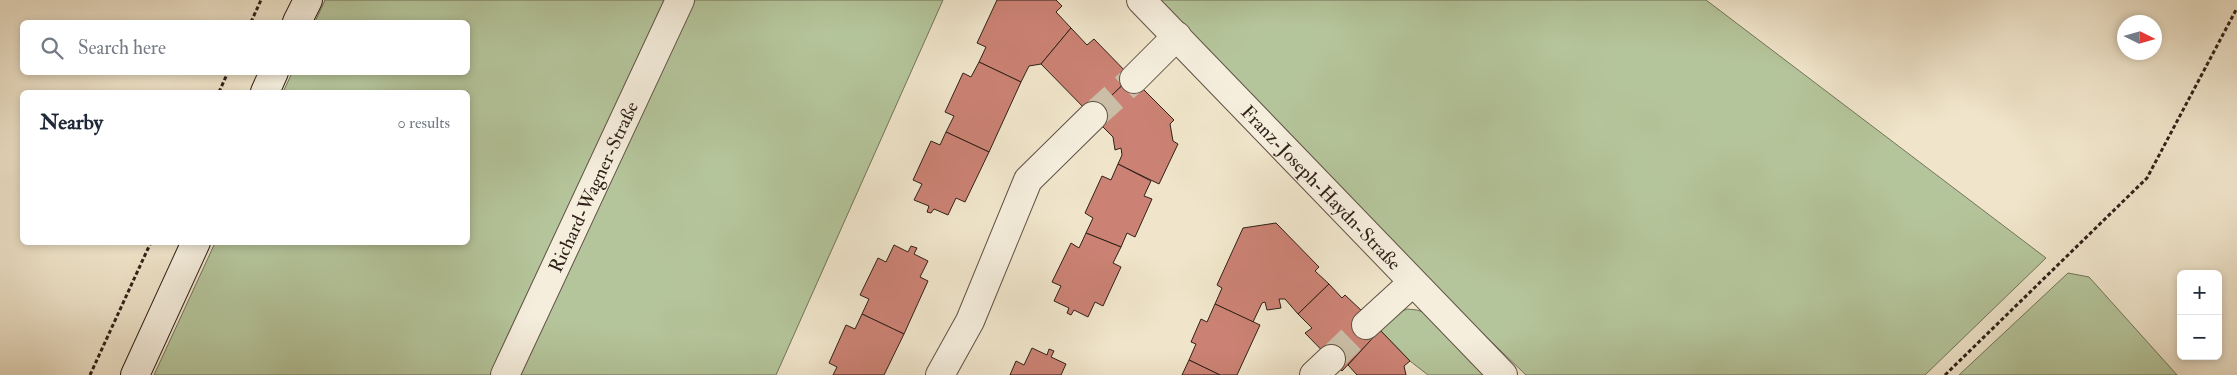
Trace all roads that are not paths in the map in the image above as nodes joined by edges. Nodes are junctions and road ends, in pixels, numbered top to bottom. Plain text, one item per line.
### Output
1 (308, 0) edge
2 (680, 0) edge
3 (1141, 0) edge
4 (298, 20) edge
5 (1177, 36) junction
6 (273, 75) edge
7 (1134, 79) tunnel mouth
8 (266, 90) edge
9 (1093, 116) tunnel mouth
10 (195, 245) edge
11 (1412, 283) junction
12 (1366, 326) tunnel mouth
13 (135, 375) edge
14 (505, 375) edge
15 (940, 375) edge
16 (1503, 375) edge

1 - 4 street
2 - 14 street, Richard-Wagner-Straße
3 - 5 street, Franz-Joseph-Haydn-Straße
5 - 7 street
5 - 11 street, Franz-Joseph-Haydn-Straße
6 - 8 street
9 - 15 street
10 - 13 street
11 - 12 street
11 - 16 street, Franz-Joseph-Haydn-Straße

